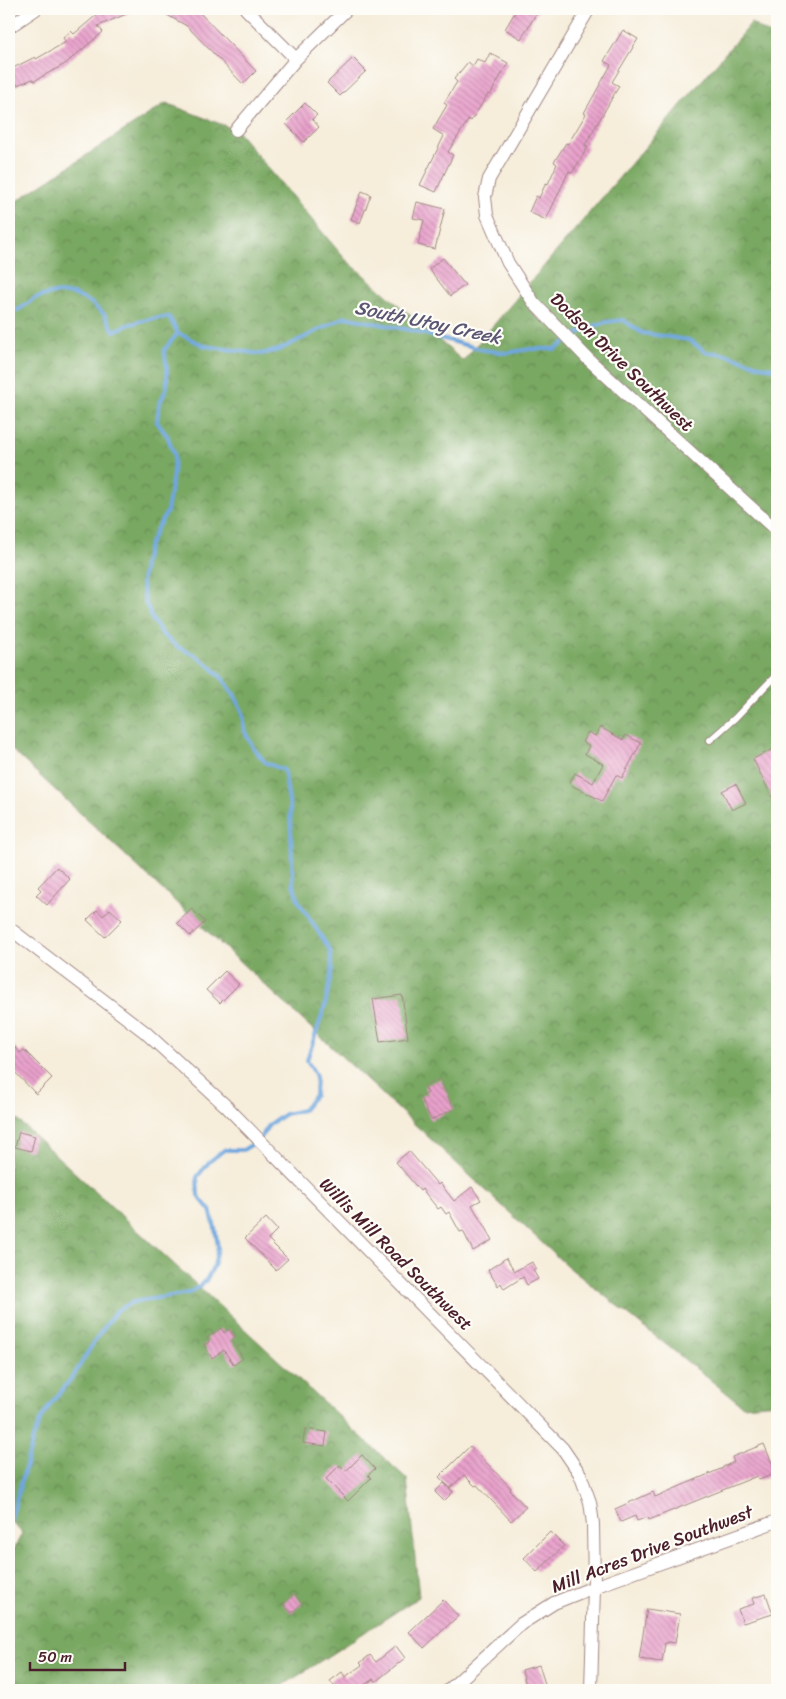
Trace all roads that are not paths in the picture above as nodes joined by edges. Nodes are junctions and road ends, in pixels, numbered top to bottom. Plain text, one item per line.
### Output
1 (36, 9) edge
2 (246, 9) edge
3 (347, 9) edge
4 (589, 9) edge
5 (9, 26) edge
6 (296, 59) junction
7 (236, 130) dead end
8 (777, 531) edge
9 (777, 674) edge
10 (710, 740) dead end
11 (9, 928) edge
12 (777, 1521) edge
13 (594, 1587) junction
14 (449, 1690) edge
15 (591, 1690) edge

1 - 5 street
2 - 6 street
3 - 6 street
4 - 8 street, Dodson Drive Southwest
6 - 7 street
9 - 10 lane
11 - 13 street, Willis Mill Road Southwest
12 - 13 street, Mill Acres Drive Southwest
13 - 14 street, Mill Acres Drive Southwest
13 - 15 street, Willis Mill Road Southwest

